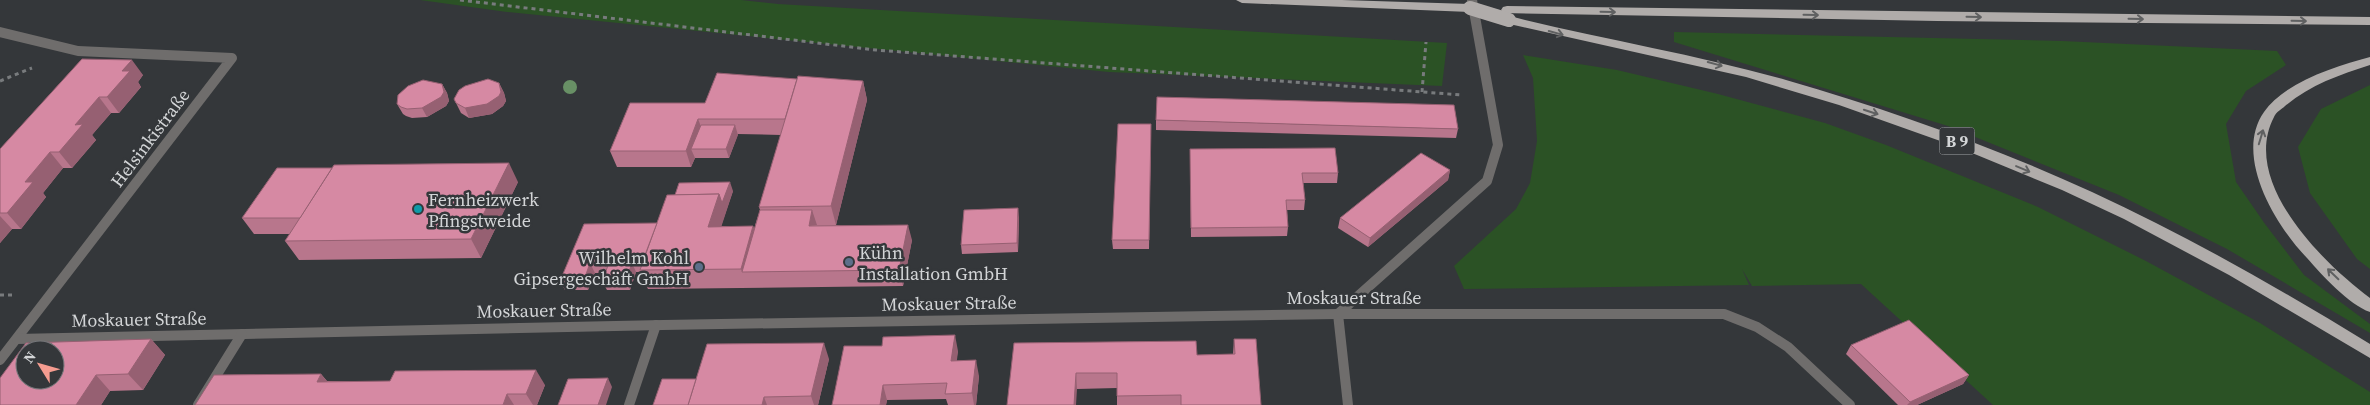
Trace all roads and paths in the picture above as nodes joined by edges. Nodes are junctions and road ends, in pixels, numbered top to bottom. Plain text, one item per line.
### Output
1 (460, 0) edge
2 (1242, 0) edge
3 (1471, 4) edge
4 (1508, 15) junction
5 (2370, 21) edge
6 (0, 32) edge
7 (1426, 42) dead end
8 (2370, 62) edge
9 (1422, 92) junction
10 (1488, 97) junction
11 (2370, 306) edge
12 (1338, 314) junction
13 (656, 325) junction
14 (242, 334) junction
15 (17, 339) junction
16 (2370, 352) edge
17 (0, 360) edge
18 (198, 405) edge
19 (629, 405) edge
20 (1348, 405) edge
21 (1850, 405) edge

1 - 9 path
2 - 3 highway, B 9
3 - 4 highway, B 9, bridge
3 - 10 street
4 -> 5 highway
4 -> 16 highway, B 9
6 - 15 street, Helsinkistraße
7 - 9 path
11 -> 8 highway
9 - 10 path
10 - 12 street
12 - 13 street, Moskauer Straße
12 - 20 street
12 - 21 street, Moskauer Straße
13 - 14 street, Moskauer Straße
13 - 19 street
14 - 15 street, Moskauer Straße
14 - 18 street
15 - 17 street, Helsinkistraße

